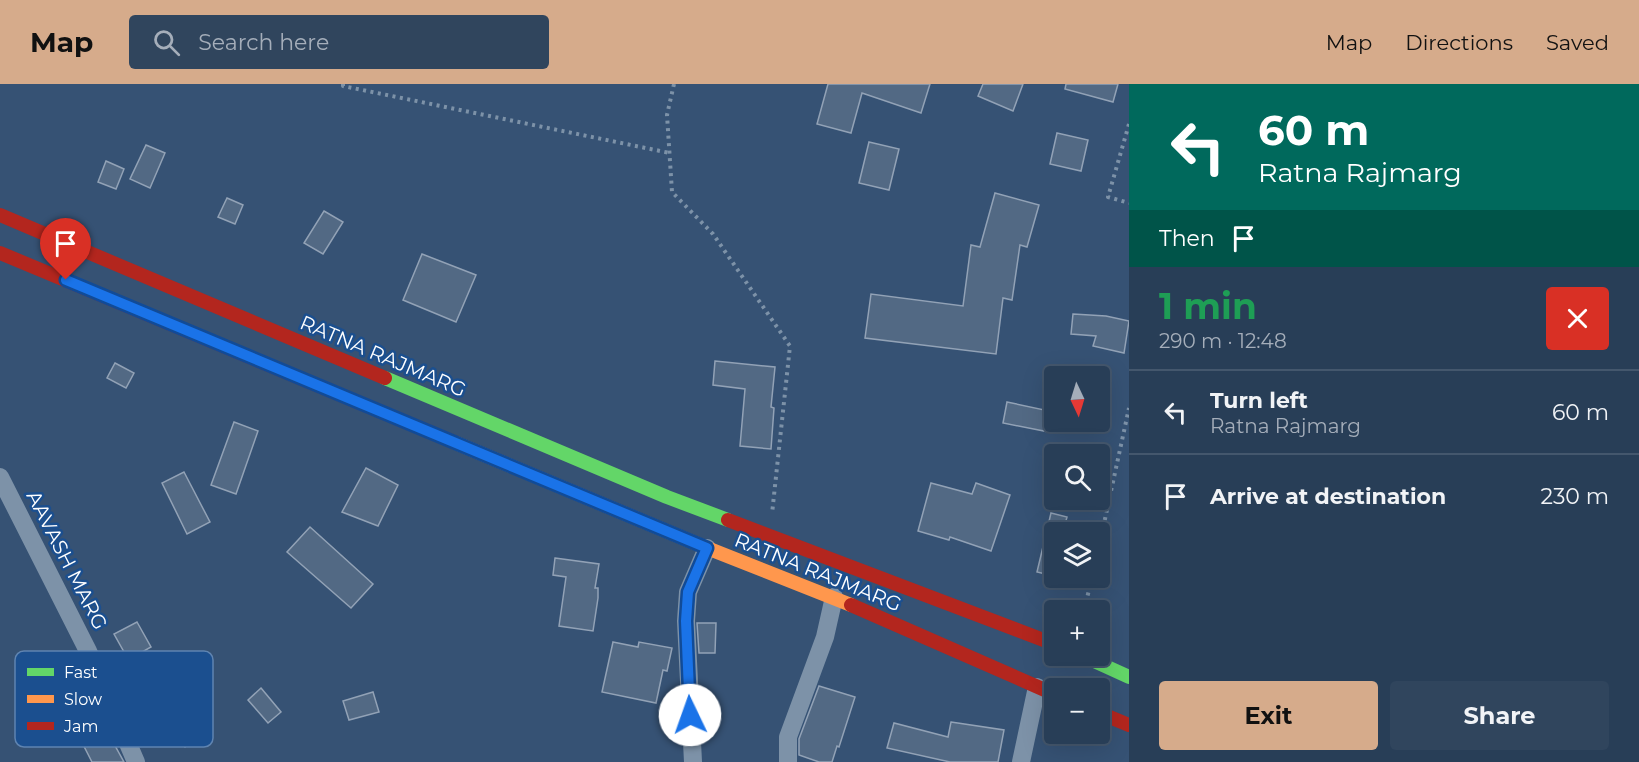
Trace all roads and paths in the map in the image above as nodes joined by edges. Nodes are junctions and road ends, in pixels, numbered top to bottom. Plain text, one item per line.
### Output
1 (343, 84) edge
2 (674, 84) edge
3 (1129, 124) edge
4 (670, 153) junction
5 (1129, 203) edge
6 (0, 215) edge
7 (0, 253) edge
8 (1129, 408) edge
9 (0, 477) edge
10 (1104, 522) edge
11 (770, 536) junction
12 (707, 548) junction
13 (834, 597) junction
14 (1044, 640) edge
15 (88, 651) edge
16 (1105, 666) edge
17 (1129, 677) edge
18 (1037, 687) junction
19 (1044, 690) edge
20 (1110, 717) edge
21 (1129, 725) edge
22 (130, 747) edge
23 (136, 762) edge
24 (693, 762) edge
25 (788, 762) edge
26 (1021, 762) edge

1 - 4 path
2 - 4 path
3 - 5 path
4 - 11 path
6 - 11 main road, RATNA RAJMARG
7 - 12 main road, RATNA RAJMARG
8 - 10 path
9 - 15 street, AAVASH MARG
11 - 14 main road, RATNA RAJMARG
12 - 13 main road, RATNA RAJMARG
12 - 24 street
13 - 18 main road, RATNA RAJMARG
13 - 25 street
16 - 17 main road
18 - 19 main road, RATNA RAJMARG
18 - 26 street
20 - 21 main road
22 - 23 street, AAVASH MARG

